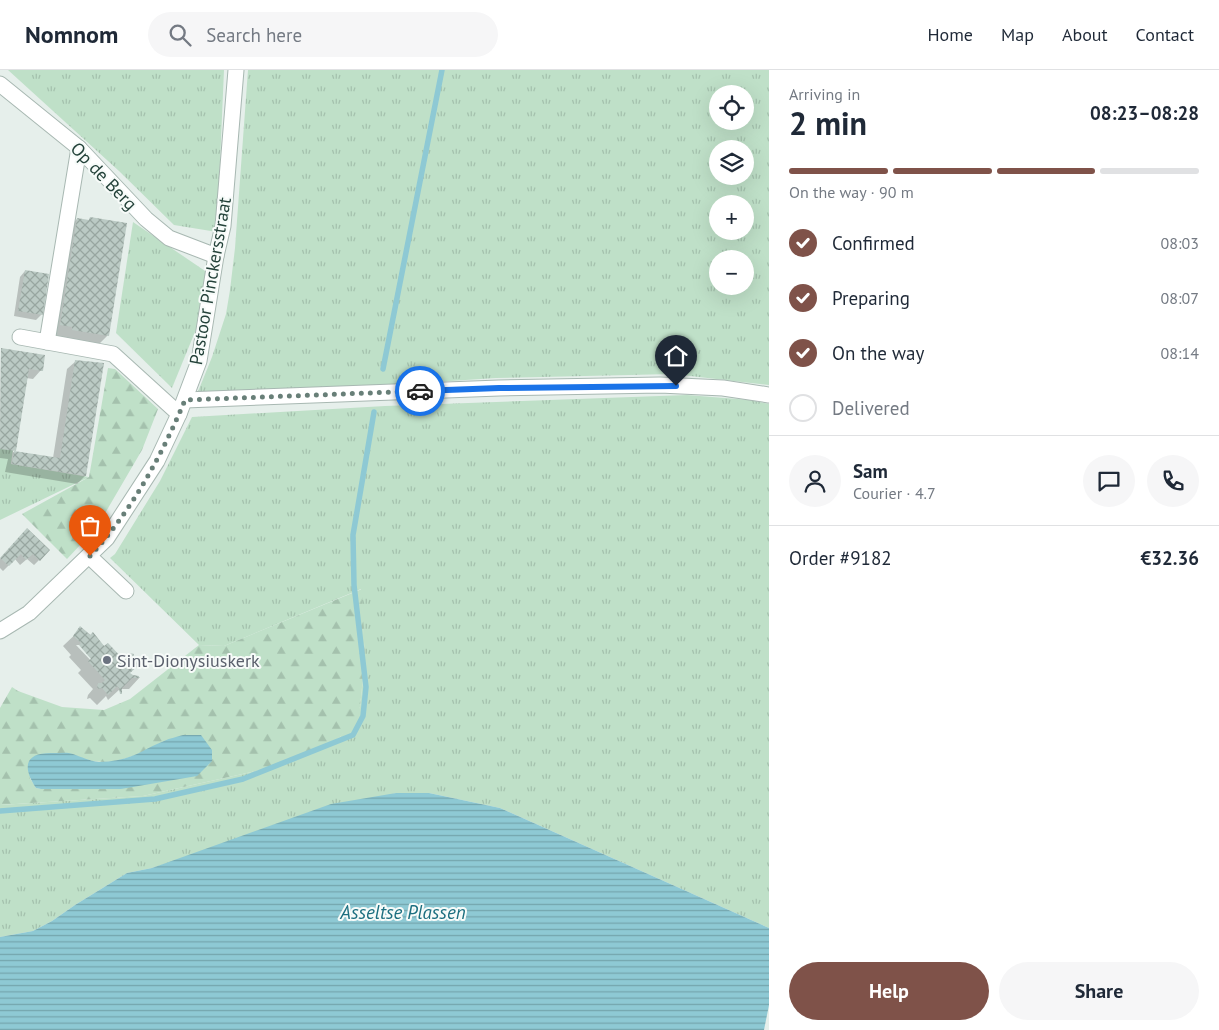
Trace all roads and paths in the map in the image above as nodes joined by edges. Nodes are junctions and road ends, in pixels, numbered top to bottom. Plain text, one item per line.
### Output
1 (236, 70) edge
2 (0, 84) edge
3 (78, 148) junction
4 (216, 256) junction
5 (20, 337) dead end
6 (47, 342) junction
7 (769, 395) edge
8 (182, 407) junction
9 (90, 556) junction
10 (126, 591) dead end
11 (0, 631) edge

1 - 4 street, Pastoor Pinckersstraat
2 - 3 street, Op de Berg
3 - 4 street, Op de Berg
3 - 6 street
4 - 8 street, Pastoor Pinckersstraat
5 - 6 street
6 - 8 street
7 - 8 street
8 - 9 street, Pastoor Pinckersstraat
9 - 10 street
9 - 11 street, Pastoor Pinckersstraat

